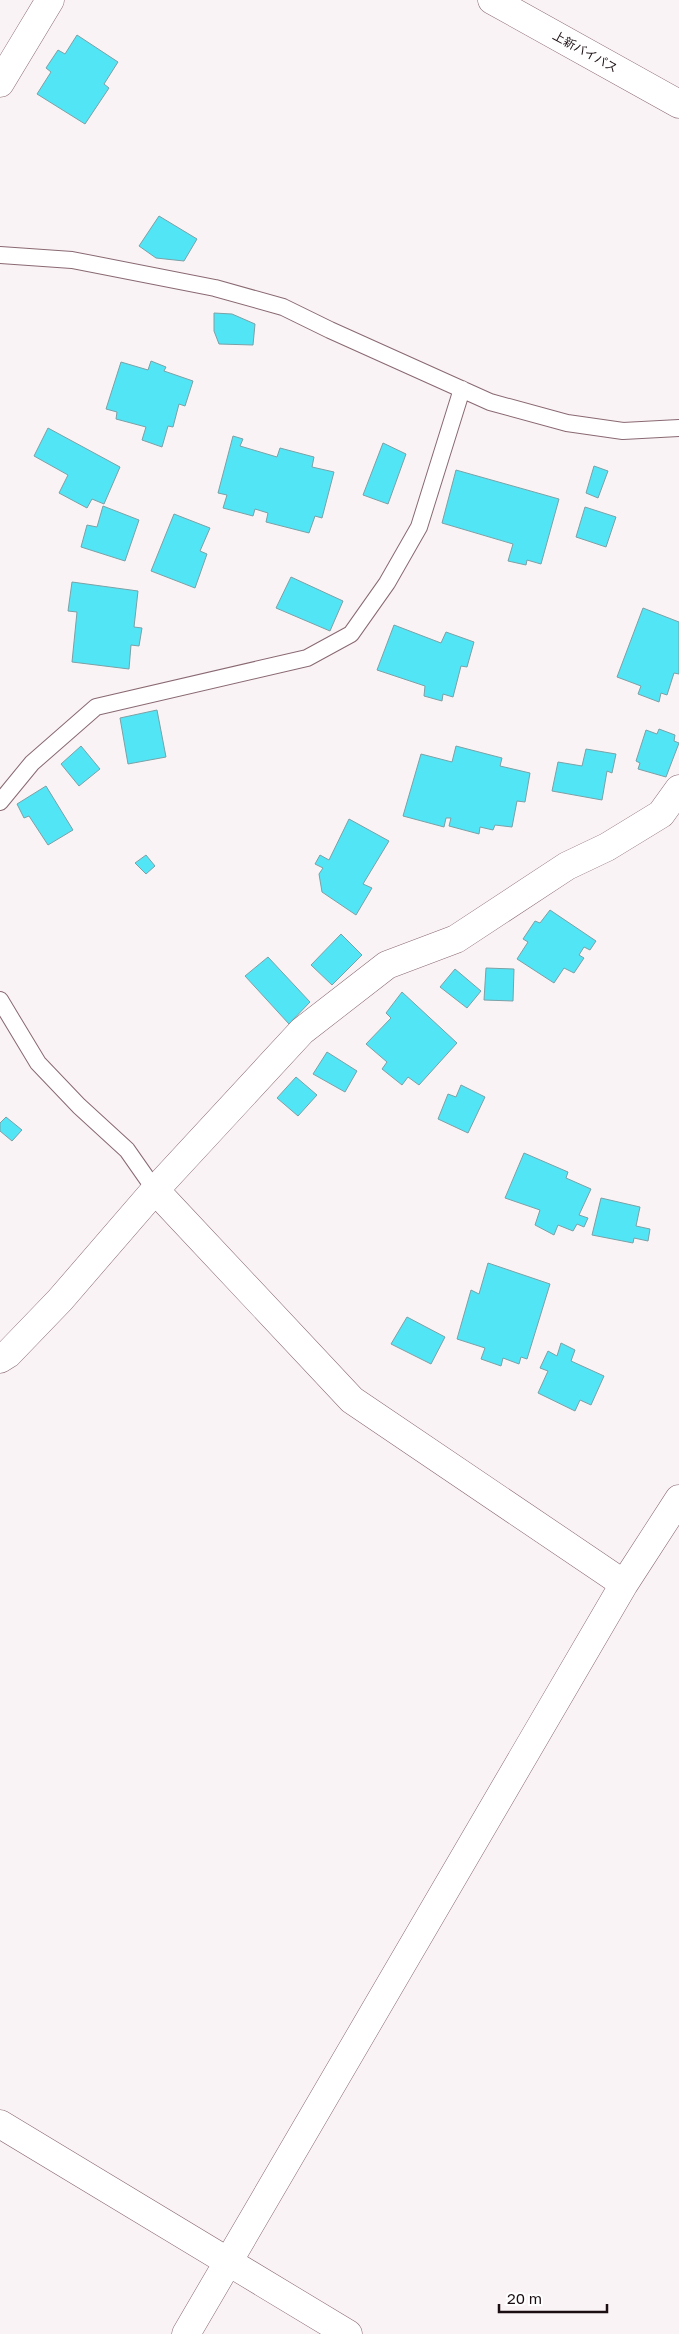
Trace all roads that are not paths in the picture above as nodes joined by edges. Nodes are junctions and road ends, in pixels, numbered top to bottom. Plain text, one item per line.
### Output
1 (50, 0) edge
2 (492, 0) edge
3 (0, 83) edge
4 (679, 104) edge
5 (0, 255) edge
6 (462, 389) junction
7 (679, 428) edge
8 (679, 789) edge
9 (0, 802) edge
10 (670, 818) edge
11 (0, 1000) edge
12 (155, 1190) junction
13 (0, 1359) edge
14 (679, 1499) edge
15 (624, 1584) junction
16 (0, 2124) edge
17 (230, 2262) junction
18 (186, 2334) edge
19 (348, 2334) edge

1 - 3 main road
2 - 4 main road, 上新バイパス
5 - 6 lane
6 - 7 lane
6 - 9 lane
8 - 10 main road
10 - 12 main road
11 - 12 lane
12 - 13 main road
12 - 15 main road
14 - 15 main road
15 - 17 main road
16 - 17 main road
17 - 18 main road
17 - 19 main road

